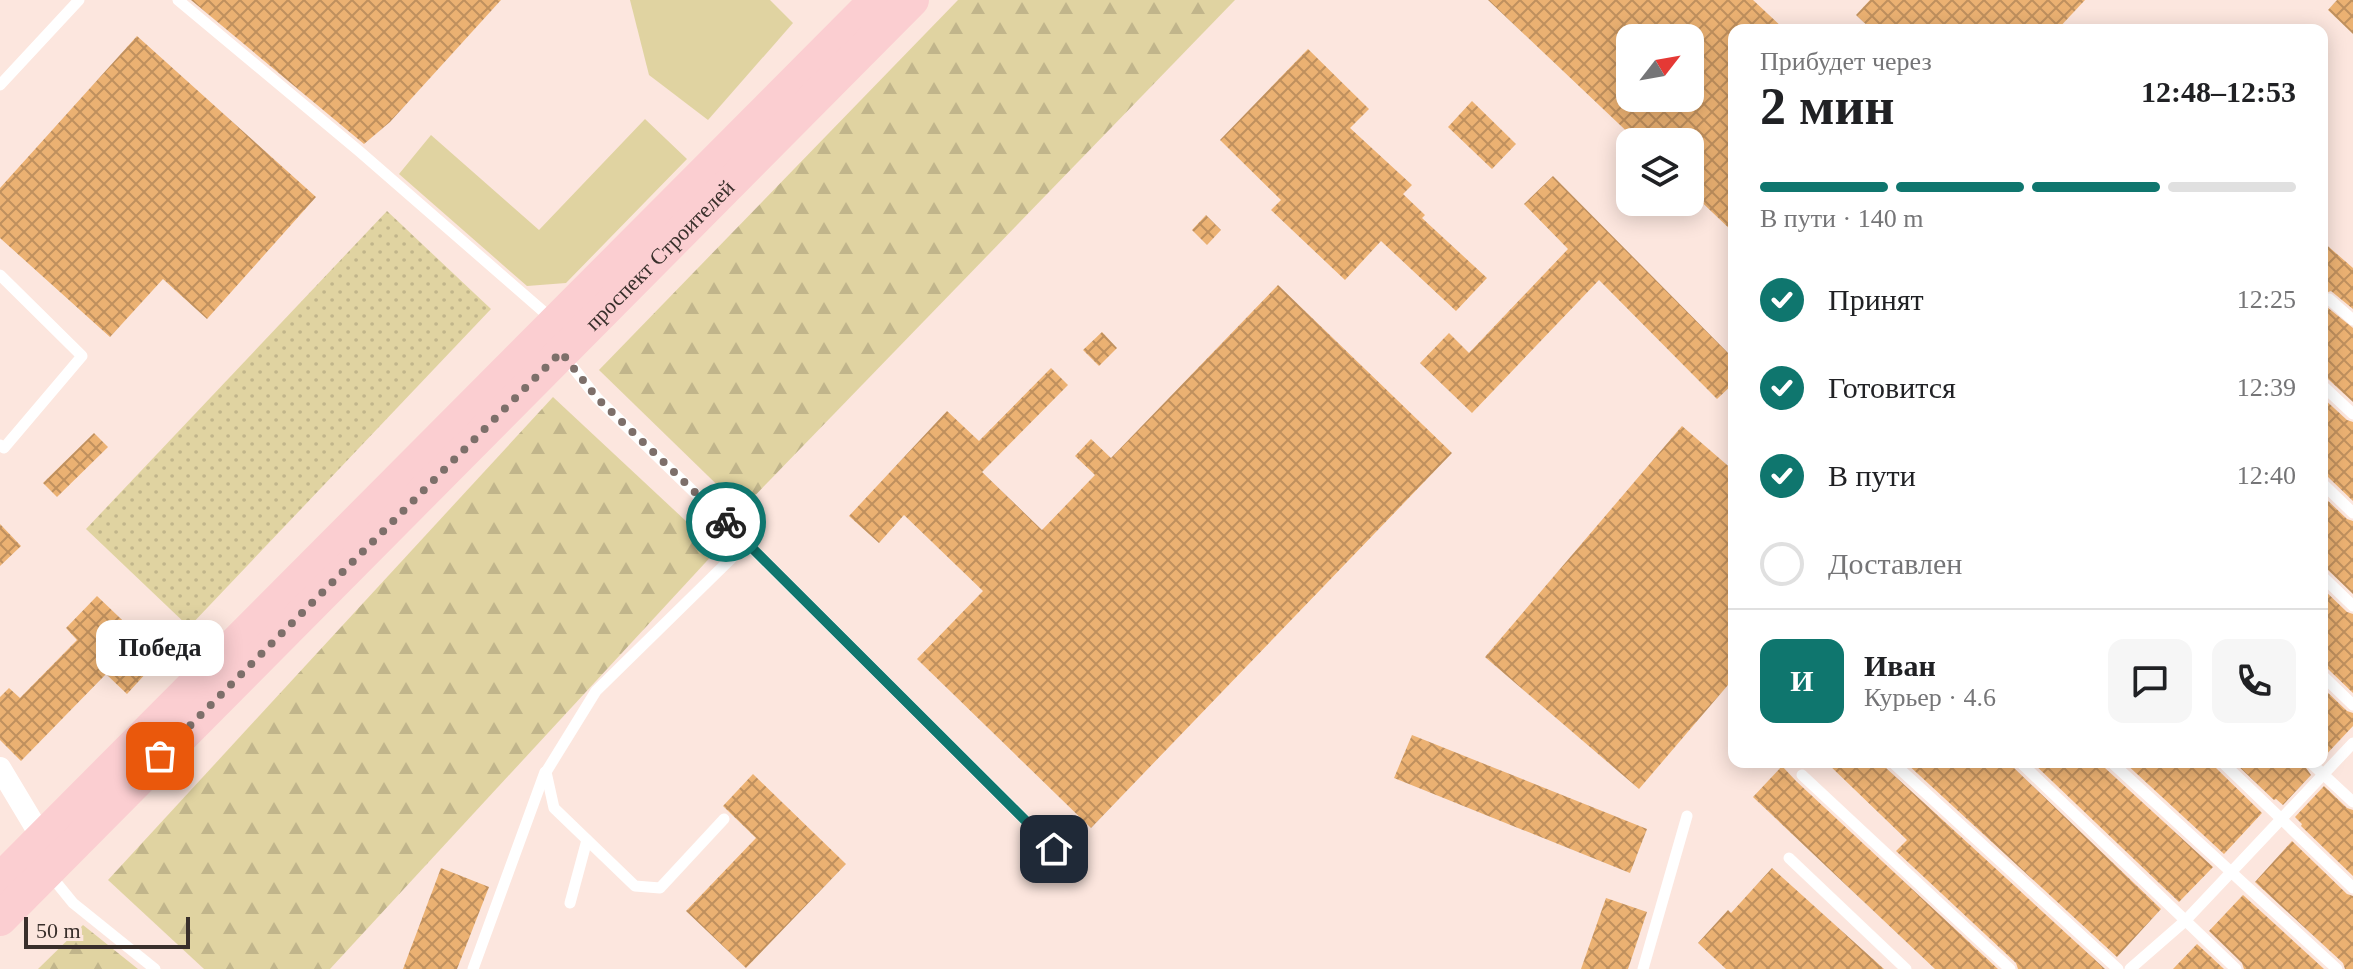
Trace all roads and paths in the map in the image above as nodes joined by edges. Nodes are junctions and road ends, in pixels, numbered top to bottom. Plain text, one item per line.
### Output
1 (79, 0) edge
2 (178, 0) edge
3 (876, 0) edge
4 (912, 0) edge
5 (0, 85) edge
6 (0, 275) edge
7 (2329, 299) dead end
8 (2353, 320) edge
9 (559, 337) junction
10 (2328, 391) edge
11 (2353, 414) edge
12 (0, 445) edge
13 (2328, 489) edge
14 (2353, 513) edge
15 (747, 543) junction
16 (2328, 582) edge
17 (2353, 606) edge
18 (2328, 681) edge
19 (2353, 705) edge
20 (2353, 743) edge
21 (0, 768) edge
22 (1899, 768) edge
23 (2026, 768) edge
24 (2118, 768) edge
25 (2228, 768) edge
26 (2316, 768) edge
27 (546, 772) junction
28 (1802, 775) dead end
29 (2324, 775) junction
30 (2353, 802) edge
31 (1687, 816) dead end
32 (2281, 818) junction
33 (724, 819) dead end
34 (587, 840) junction
35 (1054, 849) dead end
36 (39, 854) junction
37 (1789, 858) dead end
38 (2233, 872) junction
39 (0, 880) edge
40 (2353, 888) edge
41 (570, 903) dead end
42 (0, 919) edge
43 (2185, 921) junction
44 (1646, 967) edge
45 (155, 969) edge
46 (473, 969) edge
47 (1906, 969) edge
48 (2010, 969) edge
49 (2118, 969) edge
50 (2130, 969) edge
51 (2236, 969) edge
52 (2337, 969) edge

1 - 5 lane
2 - 9 lane
3 - 9 main road, проспект Строителей
4 - 9 main road, проспект Строителей
6 - 12 lane
7 - 8 lane
9 - 15 lane
9 - 36 main road, проспект Строителей
10 - 11 lane
13 - 14 lane
15 - 27 lane
15 - 35 lane
16 - 17 lane
18 - 19 lane
20 - 29 lane
21 - 36 street
22 - 49 lane
23 - 43 lane
24 - 38 lane
25 - 32 lane
26 - 29 lane
27 - 34 lane
27 - 46 lane
28 - 48 lane
29 - 30 lane
29 - 32 lane
31 - 44 lane
32 - 38 lane
32 - 40 lane
33 - 34 lane
34 - 41 lane
36 - 39 main road, проспект Строителей
36 - 42 main road, проспект Строителей
36 - 45 lane
37 - 47 lane
38 - 43 lane
38 - 52 lane
43 - 50 lane
43 - 51 lane

